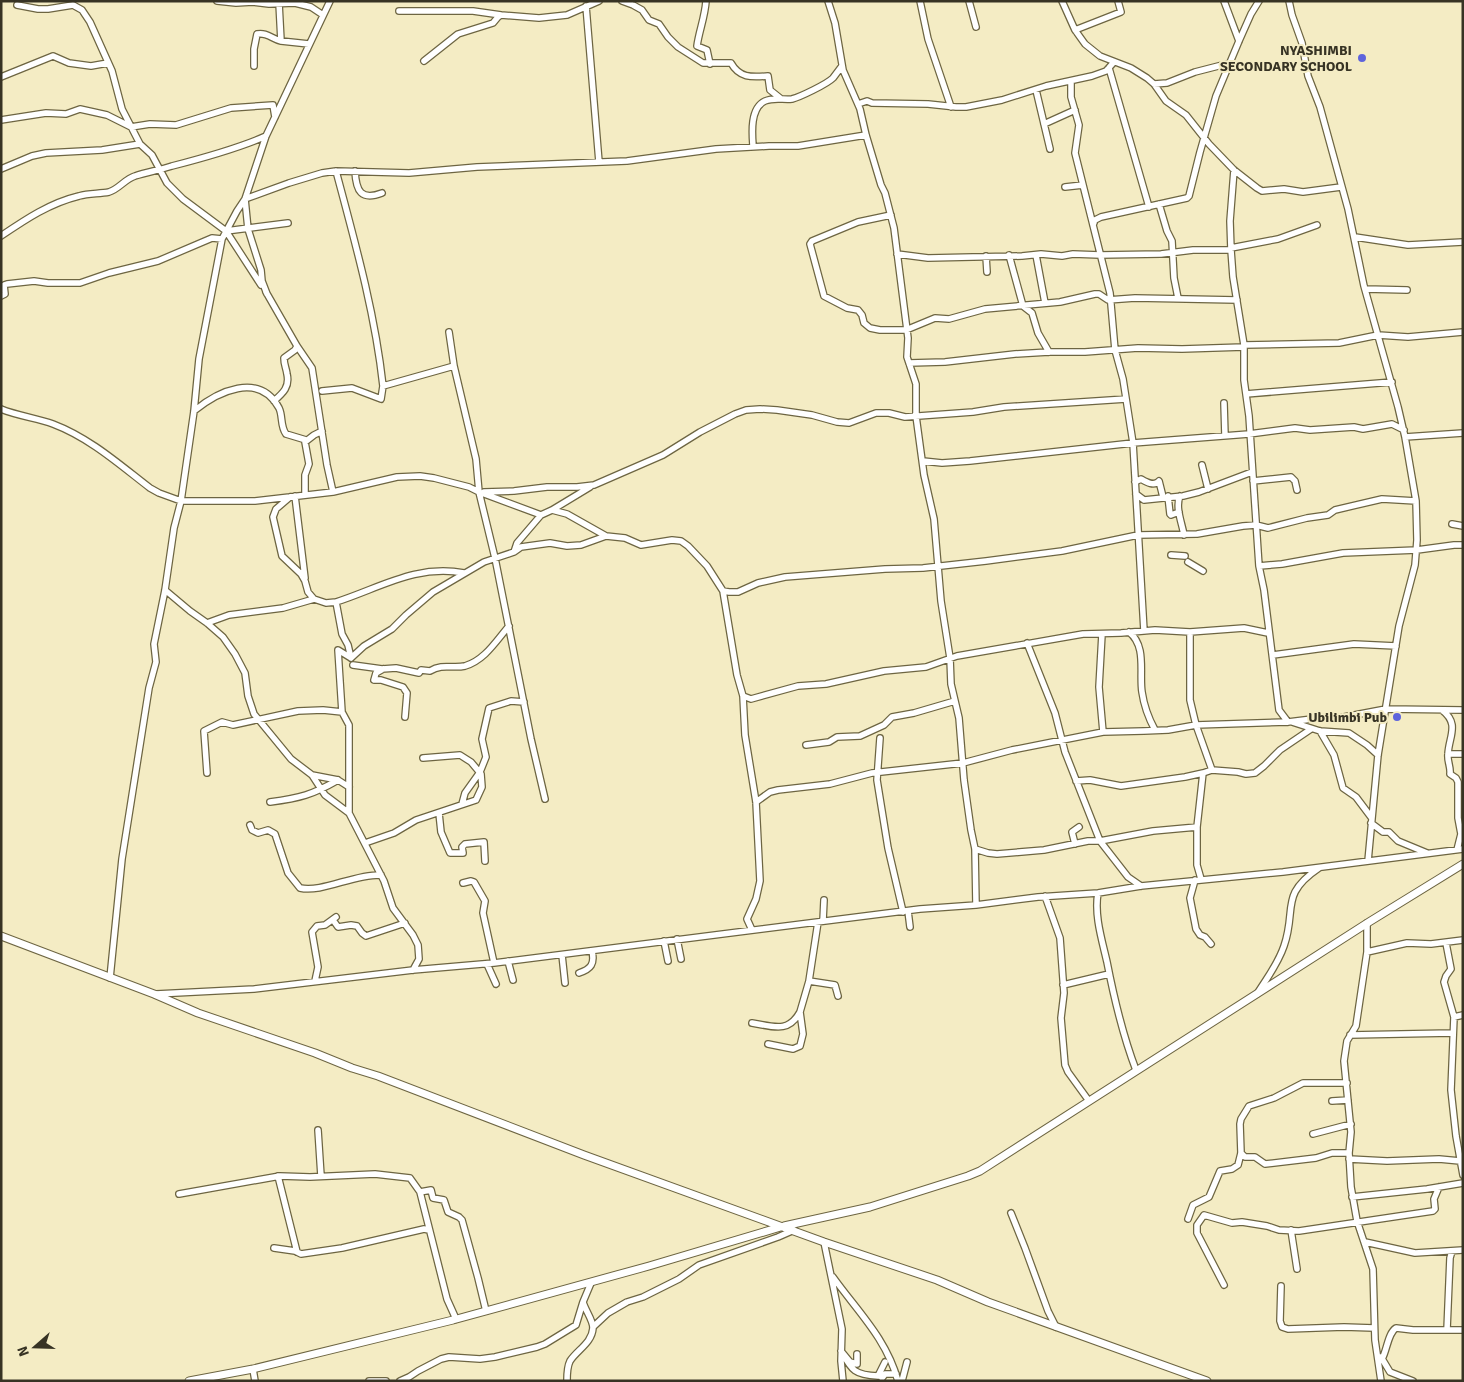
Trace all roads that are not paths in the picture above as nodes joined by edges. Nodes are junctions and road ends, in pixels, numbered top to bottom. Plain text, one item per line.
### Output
1 (217, 1) edge
2 (330, 1) edge
3 (599, 1) edge
4 (622, 1) edge
5 (706, 1) edge
6 (828, 1) edge
7 (920, 1) edge
8 (969, 1) edge
9 (1062, 1) edge
10 (1118, 1) edge
11 (1224, 1) edge
12 (1259, 1) edge
13 (1290, 1) edge
14 (280, 3) junction
15 (17, 5) dead end
16 (586, 6) junction
17 (399, 11) dead end
18 (324, 15) junction
19 (501, 15) junction
20 (976, 27) dead end
21 (1075, 30) junction
22 (282, 41) junction
23 (1239, 41) junction
24 (309, 44) junction
25 (424, 61) dead end
26 (1114, 62) junction
27 (108, 63) junction
28 (1230, 63) junction
29 (710, 64) junction
30 (254, 66) dead end
31 (842, 66) junction
32 (1109, 68) junction
33 (1, 77) edge
34 (1070, 82) junction
35 (1154, 84) junction
36 (1036, 90) junction
37 (780, 98) junction
38 (858, 104) junction
39 (951, 106) junction
40 (1075, 110) junction
41 (275, 118) junction
42 (1, 120) edge
43 (1044, 124) junction
44 (131, 127) junction
45 (866, 135) junction
46 (266, 136) junction
47 (1204, 138) junction
48 (140, 144) junction
49 (753, 146) junction
50 (1050, 149) dead end
51 (599, 162) junction
52 (1, 169) edge
53 (159, 170) junction
54 (1234, 170) junction
55 (336, 171) junction
56 (356, 171) junction
57 (1082, 185) junction
58 (1341, 186) junction
59 (1065, 187) dead end
60 (382, 193) dead end
61 (245, 199) junction
62 (1159, 204) junction
63 (1149, 207) junction
64 (891, 215) junction
65 (288, 223) dead end
66 (1093, 225) junction
67 (1317, 225) dead end
68 (248, 229) junction
69 (226, 231) junction
70 (1, 236) edge
71 (1355, 238) junction
72 (222, 239) junction
73 (1463, 242) edge
74 (1231, 249) junction
75 (898, 254) junction
76 (1036, 254) junction
77 (1174, 254) junction
78 (1009, 255) junction
79 (1100, 255) junction
80 (986, 256) junction
81 (987, 272) dead end
82 (1365, 289) junction
83 (1408, 290) dead end
84 (267, 294) junction
85 (1, 296) edge
86 (1178, 298) junction
87 (1111, 300) junction
88 (1237, 300) junction
89 (1045, 303) junction
90 (1022, 306) junction
91 (906, 330) junction
92 (449, 332) dead end
93 (1463, 332) edge
94 (1378, 335) junction
95 (297, 346) junction
96 (1244, 346) junction
97 (1116, 350) junction
98 (1050, 352) junction
99 (909, 363) junction
100 (454, 366) junction
101 (1392, 382) junction
102 (383, 386) junction
103 (322, 391) dead end
104 (1246, 394) junction
105 (1126, 399) junction
106 (274, 400) junction
107 (1224, 403) dead end
108 (1, 409) edge
109 (194, 411) junction
110 (916, 416) junction
111 (1404, 430) junction
112 (322, 431) junction
113 (1463, 433) edge
114 (1249, 434) junction
115 (1225, 436) junction
116 (1405, 437) junction
117 (306, 440) junction
118 (1132, 443) junction
119 (923, 461) junction
120 (1202, 466) dead end
121 (1252, 472) junction
122 (1253, 481) junction
123 (1136, 482) junction
124 (594, 485) junction
125 (1208, 489) junction
126 (1297, 490) dead end
127 (333, 492) junction
128 (479, 492) junction
129 (305, 494) junction
130 (1136, 494) junction
131 (293, 496) junction
132 (1180, 496) junction
133 (1165, 497) junction
134 (181, 501) junction
135 (1416, 501) junction
136 (552, 510) junction
137 (1179, 512) junction
138 (540, 515) junction
139 (1452, 524) dead end
140 (1256, 525) junction
141 (1463, 526) edge
142 (1184, 534) junction
143 (1138, 535) junction
144 (606, 536) junction
145 (1463, 545) edge
146 (1417, 550) junction
147 (514, 552) junction
148 (1171, 555) dead end
149 (1185, 556) dead end
150 (495, 558) junction
151 (1188, 562) dead end
152 (938, 566) junction
153 (1259, 566) junction
154 (1203, 571) dead end
155 (464, 572) junction
156 (305, 581) junction
157 (165, 590) junction
158 (723, 591) junction
159 (314, 600) junction
160 (336, 602) junction
161 (207, 622) junction
162 (509, 626) junction
163 (1144, 631) junction
164 (1129, 632) junction
165 (1190, 632) junction
166 (1268, 633) junction
167 (1102, 634) junction
168 (1027, 643) junction
169 (1396, 646) junction
170 (1273, 655) junction
171 (950, 658) junction
172 (352, 661) junction
173 (383, 669) junction
174 (743, 696) junction
175 (955, 701) junction
176 (524, 702) junction
177 (1386, 709) junction
178 (1442, 710) junction
179 (1463, 710) edge
180 (342, 712) junction
181 (405, 717) dead end
182 (258, 720) junction
183 (1289, 722) junction
184 (1196, 724) junction
185 (1311, 729) junction
186 (1155, 730) junction
187 (1320, 731) junction
188 (1103, 732) junction
189 (880, 738) dead end
190 (1062, 739) junction
191 (806, 745) dead end
192 (1448, 754) junction
193 (1463, 754) edge
194 (1378, 755) junction
195 (423, 758) dead end
196 (963, 763) junction
197 (1212, 770) junction
198 (480, 772) junction
199 (207, 773) dead end
200 (1203, 773) junction
201 (878, 774) junction
202 (312, 775) junction
203 (338, 780) junction
204 (1076, 781) junction
205 (350, 787) junction
206 (321, 790) junction
207 (545, 799) dead end
208 (270, 802) dead end
209 (756, 802) junction
210 (462, 804) junction
211 (350, 813) junction
212 (439, 813) junction
213 (1371, 820) junction
214 (250, 825) dead end
215 (1079, 827) dead end
216 (1197, 827) junction
217 (1100, 841) junction
218 (365, 843) junction
219 (1075, 844) junction
220 (976, 849) junction
221 (1460, 849) edge
222 (1429, 854) junction
223 (484, 861) dead end
224 (1368, 861) junction
225 (1463, 864) edge
226 (1321, 866) junction
227 (381, 875) junction
228 (1198, 880) junction
229 (463, 884) dead end
230 (1141, 886) junction
231 (1098, 893) junction
232 (1045, 896) junction
233 (824, 900) dead end
234 (976, 905) junction
235 (906, 912) junction
236 (821, 922) junction
237 (405, 923) junction
238 (1367, 923) junction
239 (910, 927) dead end
240 (752, 930) junction
241 (1, 936) edge
242 (678, 939) junction
243 (1463, 940) edge
244 (664, 941) junction
245 (1446, 943) junction
246 (1212, 944) dead end
247 (592, 951) junction
248 (1366, 952) junction
249 (562, 955) junction
250 (681, 959) dead end
251 (508, 961) junction
252 (668, 961) dead end
253 (494, 963) junction
254 (487, 964) junction
255 (413, 970) junction
256 (579, 972) dead end
257 (1109, 974) junction
258 (110, 978) junction
259 (514, 980) dead end
260 (315, 981) junction
261 (810, 981) junction
262 (566, 983) dead end
263 (496, 984) dead end
264 (1063, 986) junction
265 (154, 994) junction
266 (1257, 994) junction
267 (838, 996) dead end
268 (800, 1012) junction
269 (1463, 1015) edge
270 (1454, 1017) junction
271 (752, 1023) dead end
272 (1452, 1033) junction
273 (1350, 1035) junction
274 (768, 1044) dead end
275 (1136, 1070) junction
276 (1347, 1083) junction
277 (1348, 1100) junction
278 (1089, 1101) junction
279 (1332, 1102) dead end
280 (1351, 1124) junction
281 (318, 1130) dead end
282 (1313, 1134) dead end
283 (1460, 1140) edge
284 (1240, 1152) junction
285 (1349, 1156) junction
286 (1460, 1161) junction
287 (1463, 1175) edge
288 (278, 1176) junction
289 (320, 1176) junction
290 (1463, 1183) edge
291 (1439, 1187) junction
292 (420, 1192) junction
293 (179, 1194) dead end
294 (1352, 1197) junction
295 (1011, 1213) dead end
296 (1188, 1219) dead end
297 (1357, 1221) junction
298 (784, 1226) junction
299 (429, 1230) junction
300 (794, 1230) junction
301 (1291, 1230) junction
302 (824, 1242) junction
303 (1365, 1242) junction
304 (274, 1248) dead end
305 (1463, 1250) edge
306 (1452, 1251) junction
307 (296, 1252) junction
308 (1297, 1269) dead end
309 (832, 1276) junction
310 (592, 1283) junction
311 (1224, 1285) dead end
312 (1281, 1286) dead end
313 (583, 1302) junction
314 (486, 1311) junction
315 (456, 1319) junction
316 (593, 1327) junction
317 (1056, 1327) junction
318 (1374, 1328) junction
319 (1447, 1330) junction
320 (1463, 1330) edge
321 (841, 1351) junction
322 (1377, 1351) junction
323 (857, 1354) dead end
324 (1382, 1359) junction
325 (885, 1362) dead end
326 (893, 1362) junction
327 (253, 1369) junction
328 (870, 1378) edge
329 (882, 1378) dead end
330 (901, 1379) edge
331 (189, 1381) edge
332 (255, 1381) edge
333 (369, 1381) edge
334 (386, 1381) edge
335 (400, 1381) edge
336 (567, 1381) edge
337 (843, 1381) edge
338 (1207, 1381) edge
339 (1381, 1381) edge
340 (1412, 1381) edge

1 - 14 street
2 - 18 street
3 - 16 street
4 - 29 street
5 - 29 street
6 - 31 street
7 - 39 street
8 - 20 street
9 - 21 street
10 - 21 street
11 - 23 street
12 - 23 street
13 - 58 street
14 - 18 street
14 - 22 street
15 - 27 street
16 - 19 street
16 - 51 street
17 - 19 street
18 - 24 street
19 - 25 street
21 - 26 street
22 - 24 street
22 - 30 street
23 - 28 street
24 - 41 street
26 - 32 street
26 - 35 street
27 - 33 street
27 - 44 street
28 - 35 street
28 - 47 street
29 - 37 street
31 - 37 street
31 - 38 street
32 - 34 street
32 - 63 street
34 - 36 street
34 - 40 street
35 - 47 street
36 - 39 street
36 - 43 street
37 - 49 street
38 - 39 street
38 - 45 street
40 - 43 street
40 - 57 street
41 - 44 street
41 - 46 street
42 - 44 street
43 - 50 street
44 - 48 street
45 - 49 street
45 - 64 street
46 - 53 street
46 - 61 street
47 - 54 street
47 - 62 street
48 - 52 street
48 - 53 street
49 - 51 street
51 - 56 street
53 - 69 street
53 - 70 street
54 - 58 street
54 - 74 street
55 - 56 street
55 - 61 street
55 - 102 street
56 - 60 street
57 - 59 street
57 - 66 street
58 - 71 street
61 - 68 street
61 - 69 street
62 - 63 street
62 - 77 street
63 - 66 street
64 - 75 street
64 - 91 street
65 - 68 street
66 - 79 street
67 - 74 street
68 - 69 street
68 - 84 street
69 - 72 street
69 - 84 street
71 - 73 street
71 - 82 street
72 - 85 street
72 - 109 street
74 - 77 street
74 - 88 street
75 - 80 street
75 - 91 street
76 - 78 street
76 - 79 street
76 - 89 street
77 - 79 street
77 - 86 street
78 - 80 street
78 - 90 street
79 - 87 street
80 - 81 street
82 - 83 street
82 - 94 street
84 - 95 street
86 - 87 street
86 - 88 street
87 - 89 street
87 - 97 street
88 - 96 street
89 - 90 street
90 - 91 street
90 - 98 street
91 - 99 street
92 - 100 street
93 - 94 street
94 - 96 street
94 - 101 street
95 - 106 street
95 - 112 street
96 - 97 street
96 - 104 street
97 - 98 street
97 - 105 street
98 - 99 street
99 - 110 street
100 - 102 street
100 - 128 street
101 - 104 street
101 - 111 street
102 - 103 street
104 - 114 street
105 - 110 street
105 - 118 street
106 - 109 street
106 - 117 street
107 - 115 street
108 - 134 street
109 - 134 street
110 - 119 street
110 - 124 street
111 - 114 street
111 - 116 street
112 - 117 street
112 - 127 street
113 - 116 street
114 - 115 street
114 - 121 street
115 - 118 street
116 - 135 street
117 - 129 street
118 - 119 street
118 - 123 street
119 - 152 street
120 - 125 street
121 - 122 street
121 - 125 street
122 - 126 street
122 - 140 street
123 - 130 street
123 - 133 street
124 - 128 street
124 - 136 street
125 - 132 street
127 - 128 street
127 - 129 street
128 - 138 street
128 - 150 street
129 - 131 street
130 - 133 street
130 - 143 street
131 - 134 street
131 - 156 street
131 - 156 street
132 - 133 street
132 - 137 street
133 - 137 street
134 - 157 street
135 - 140 street
135 - 146 street
136 - 138 street
136 - 144 street
137 - 142 street
138 - 147 street
139 - 141 street
140 - 142 street
140 - 153 street
142 - 143 street
143 - 152 street
143 - 163 street
144 - 147 street
144 - 158 street
145 - 146 street
146 - 153 street
146 - 169 street
147 - 150 street
148 - 149 street
150 - 155 street
150 - 162 street
151 - 154 street
152 - 158 street
152 - 171 street
153 - 166 street
155 - 160 street
155 - 172 street
156 - 159 street
157 - 161 street
157 - 258 street
158 - 174 street
159 - 160 street
159 - 161 street
160 - 172 street
161 - 182 street
162 - 173 street
162 - 176 street
163 - 164 street
163 - 165 street
164 - 167 street
164 - 186 street
165 - 166 street
165 - 184 street
166 - 170 street
167 - 168 street
167 - 188 street
168 - 171 street
168 - 190 street
169 - 170 street
169 - 177 street
170 - 183 street
171 - 174 street
171 - 175 street
172 - 173 street
172 - 180 street
173 - 181 street
174 - 209 street
175 - 191 street
175 - 196 street
176 - 198 street
176 - 207 street
177 - 178 street
177 - 183 street
177 - 194 street
178 - 179 street
178 - 192 street
180 - 182 street
180 - 205 street
182 - 199 street
182 - 202 street
183 - 184 street
183 - 185 street
184 - 186 street
184 - 197 street
185 - 187 street
185 - 197 street
186 - 188 street
187 - 194 street
187 - 213 street
188 - 190 street
189 - 201 street
190 - 196 street
190 - 204 street
192 - 193 street
192 - 221 street
194 - 213 street
195 - 198 street
196 - 201 street
196 - 220 street
197 - 200 street
198 - 210 street
198 - 210 street
200 - 204 street
200 - 216 street
201 - 209 street
201 - 235 street
202 - 203 street
202 - 206 street
203 - 205 street
203 - 206 street
204 - 217 street
205 - 211 street
206 - 208 street
206 - 211 street
209 - 240 street
210 - 212 street
211 - 218 street
212 - 218 street
212 - 223 street
213 - 222 street
213 - 224 street
214 - 227 street
215 - 219 street
216 - 217 street
216 - 228 street
217 - 219 street
217 - 230 street
218 - 227 street
219 - 220 street
220 - 234 street
221 - 222 street
222 - 224 street
224 - 226 street
225 - 238 street
226 - 228 street
226 - 266 street
227 - 237 street
228 - 230 street
228 - 246 street
229 - 253 street
230 - 231 street
231 - 232 street
231 - 257 street
232 - 234 street
232 - 264 street
233 - 236 street
234 - 235 street
235 - 236 street
235 - 239 street
236 - 240 street
236 - 261 street
237 - 255 street
237 - 260 street
238 - 248 street
238 - 266 street
240 - 242 street
241 - 258 street
242 - 244 street
242 - 250 street
243 - 245 street
244 - 247 street
244 - 252 street
245 - 248 street
245 - 270 street
247 - 249 street
247 - 256 street
248 - 273 street
249 - 251 street
249 - 262 street
251 - 253 street
251 - 259 street
253 - 254 street
254 - 255 street
254 - 263 street
255 - 260 street
257 - 264 street
257 - 275 street
258 - 265 street
260 - 265 street
261 - 267 street
261 - 268 street
264 - 278 street
265 - 298 street
266 - 275 street
268 - 271 street
268 - 274 street
269 - 270 street
270 - 272 street
272 - 273 street
272 - 283 street
273 - 276 street
275 - 278 street
276 - 277 street
276 - 284 street
277 - 279 street
277 - 280 street
278 - 298 street
280 - 282 street
280 - 285 street
281 - 289 street
283 - 286 street
284 - 285 street
284 - 296 street
285 - 286 street
285 - 294 street
286 - 287 street
288 - 289 street
288 - 293 street
288 - 307 street
289 - 292 street
290 - 291 street
291 - 294 street
291 - 297 street
292 - 299 street
292 - 314 street
294 - 297 street
295 - 317 street
297 - 301 street
297 - 303 street
298 - 300 street
298 - 310 street
299 - 307 street
299 - 315 street
300 - 302 street
300 - 316 street
301 - 308 street
301 - 311 street
302 - 309 street
302 - 317 street
303 - 306 street
303 - 318 street
304 - 307 street
305 - 306 street
306 - 319 street
309 - 321 street
309 - 326 street
310 - 313 street
310 - 314 street
312 - 318 street
313 - 316 street
313 - 335 street
314 - 315 street
315 - 327 street
316 - 336 street
317 - 338 street
318 - 322 street
319 - 320 street
319 - 324 street
321 - 323 street
321 - 328 street
321 - 337 street
322 - 324 street
322 - 339 street
324 - 340 street
325 - 328 street
326 - 330 street
326 - 330 street
327 - 331 street
327 - 332 street
329 - 330 street
333 - 334 street

